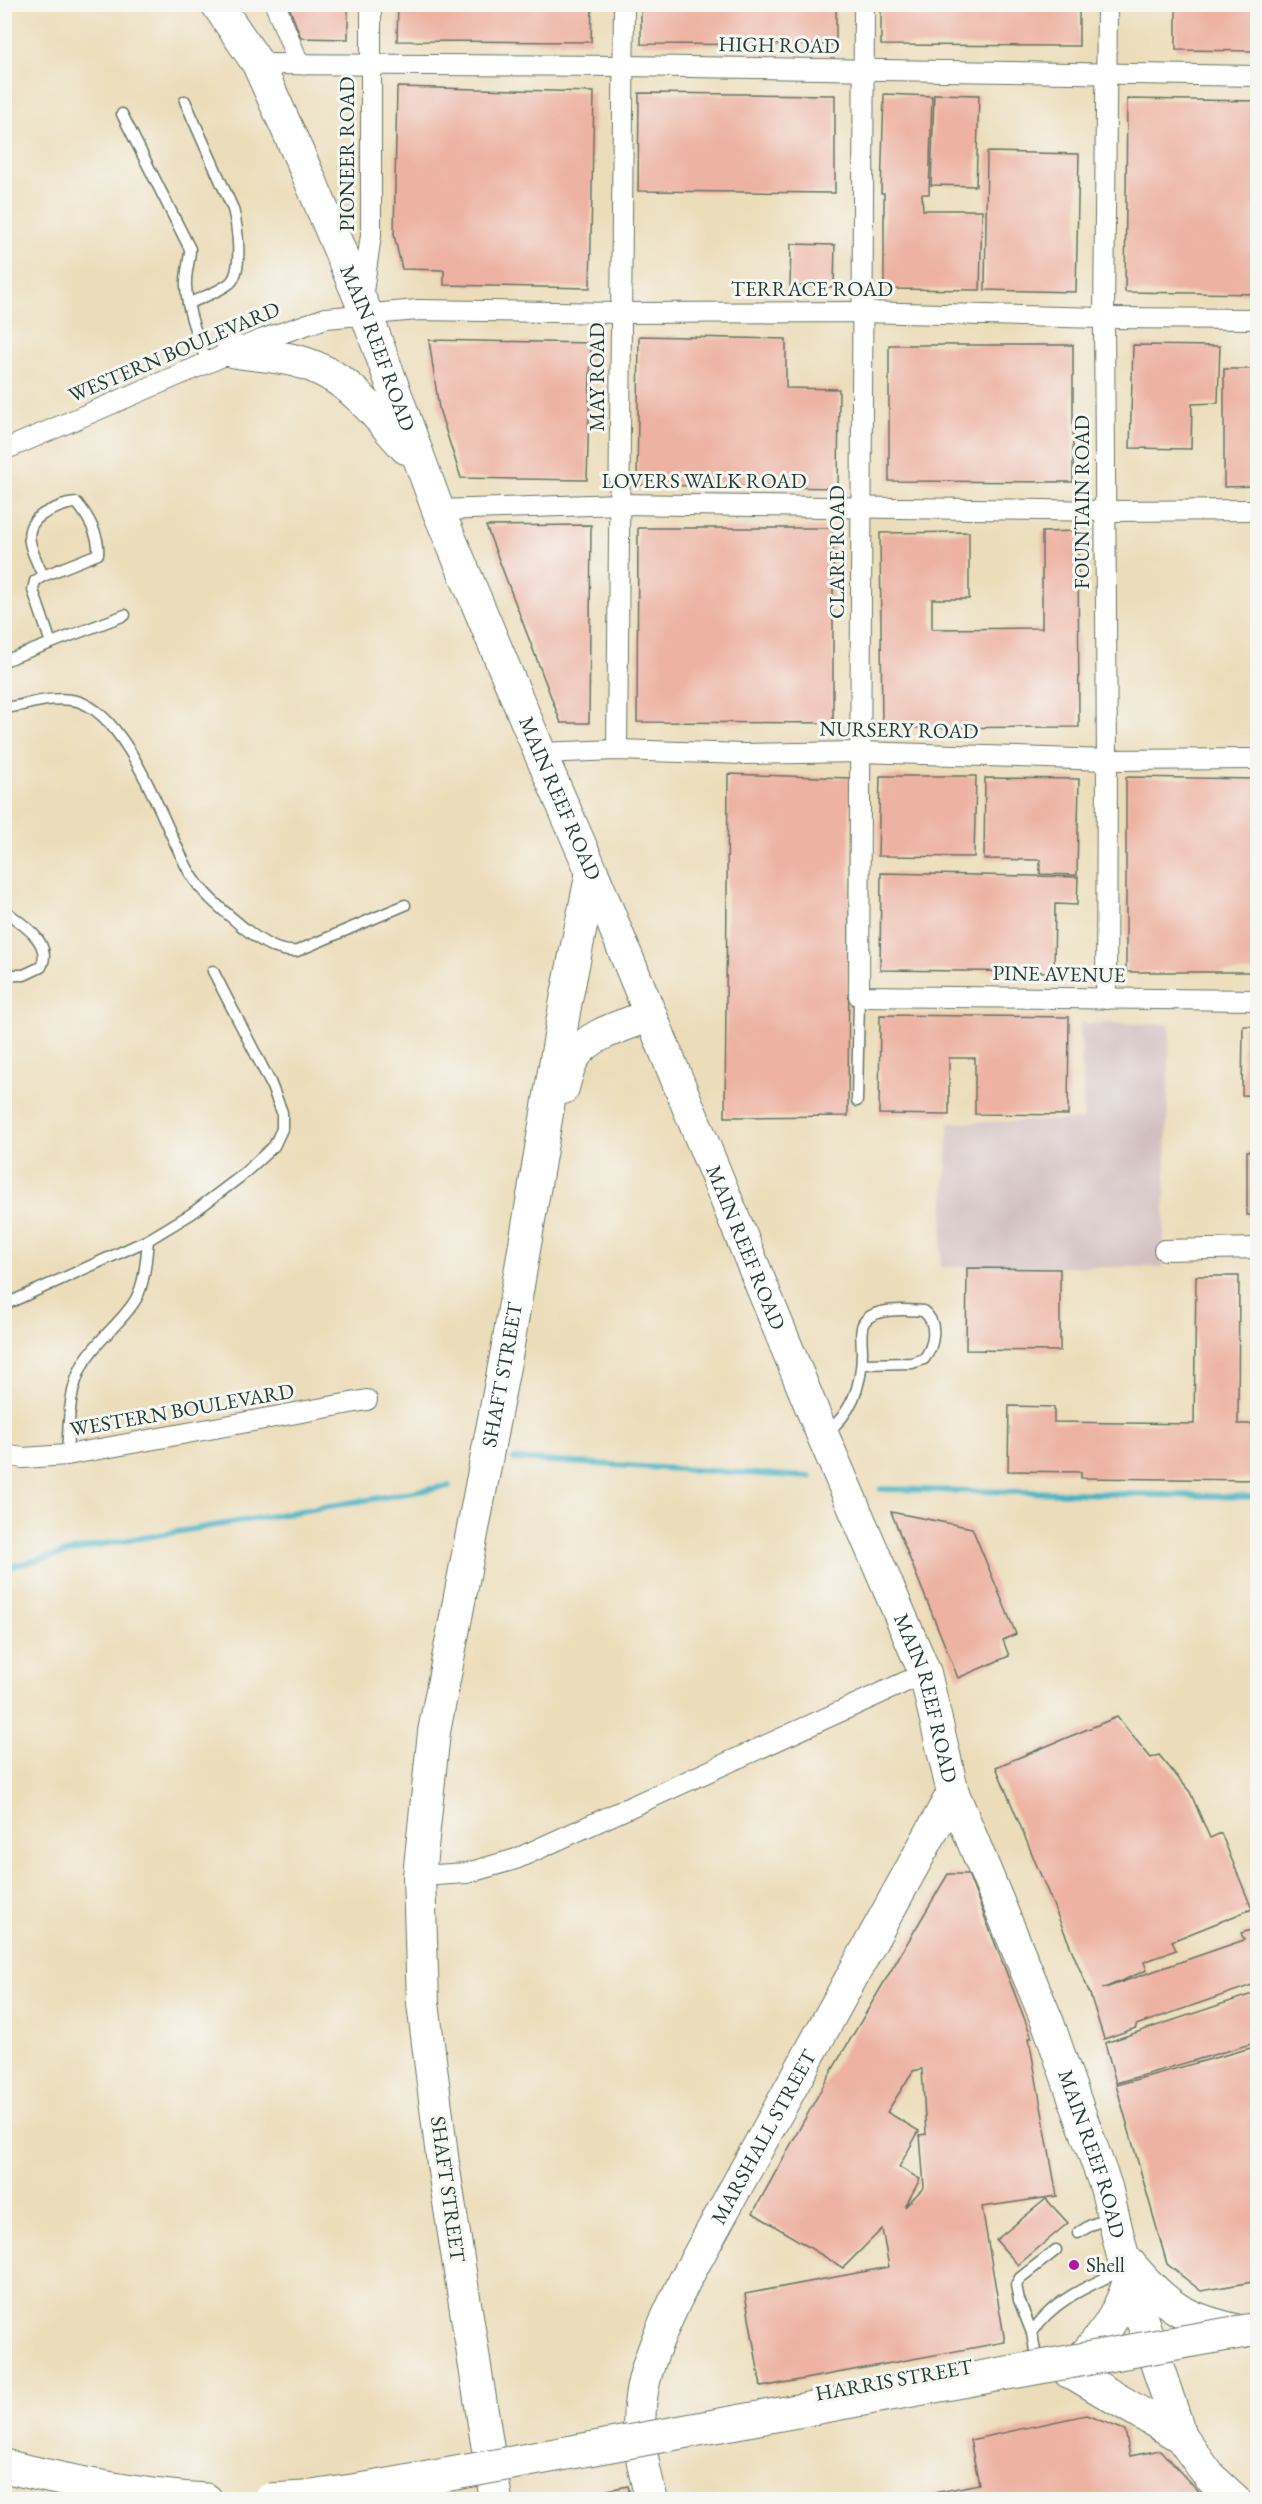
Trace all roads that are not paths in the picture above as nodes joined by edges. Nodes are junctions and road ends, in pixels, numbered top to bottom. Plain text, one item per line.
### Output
1 (217, 4) edge
2 (274, 4) edge
3 (371, 4) edge
4 (624, 4) edge
5 (864, 4) edge
6 (1107, 4) edge
7 (258, 64) junction
8 (299, 64) junction
9 (371, 66) junction
10 (624, 66) junction
11 (864, 70) junction
12 (1106, 74) junction
13 (1257, 76) edge
14 (185, 101) dead end
15 (122, 114) dead end
16 (188, 304) junction
17 (363, 307) junction
18 (861, 312) junction
19 (621, 313) junction
20 (1104, 318) junction
21 (1257, 319) edge
22 (220, 357) junction
23 (4, 450) edge
24 (420, 464) junction
25 (620, 504) junction
26 (861, 506) junction
27 (438, 510) junction
28 (1257, 510) edge
29 (1106, 511) junction
30 (43, 576) junction
31 (125, 615) dead end
32 (51, 643) junction
33 (4, 661) edge
34 (4, 708) edge
35 (617, 750) junction
36 (860, 752) junction
37 (540, 753) junction
38 (1257, 759) edge
39 (1107, 760) junction
40 (592, 872) junction
41 (405, 905) dead end
42 (4, 910) edge
43 (213, 971) dead end
44 (4, 975) edge
45 (859, 996) junction
46 (1106, 999) junction
47 (1257, 1000) edge
48 (651, 1015) junction
49 (857, 1101) dead end
50 (541, 1150) junction
51 (148, 1240) junction
52 (1257, 1248) edge
53 (1164, 1250) dead end
54 (4, 1305) edge
55 (862, 1364) junction
56 (367, 1400) dead end
57 (823, 1436) junction
58 (4, 1455) edge
59 (67, 1455) junction
60 (925, 1673) junction
61 (953, 1792) junction
62 (419, 1876) junction
63 (1113, 2216) junction
64 (1078, 2233) dead end
65 (1056, 2250) dead end
66 (1127, 2269) junction
67 (1257, 2329) edge
68 (1032, 2332) junction
69 (1257, 2335) edge
70 (1257, 2344) edge
71 (1257, 2352) edge
72 (1155, 2357) junction
73 (1060, 2375) junction
74 (1181, 2437) junction
75 (640, 2450) junction
76 (4, 2466) edge
77 (491, 2489) edge
78 (377, 2494) edge
79 (206, 2499) edge
80 (270, 2499) edge
81 (331, 2499) edge
82 (339, 2499) edge
83 (652, 2499) edge
84 (1235, 2499) edge

1 - 7 main road, MAIN REEF ROAD
2 - 8 street
3 - 9 street, PIONEER ROAD
4 - 10 street, MAY ROAD
5 - 11 street, CLARE ROAD
6 - 12 street, FOUNTAIN ROAD
7 - 8 street, HIGH ROAD
7 - 17 main road, MAIN REEF ROAD
8 - 9 street, HIGH ROAD
9 - 10 street, HIGH ROAD
9 - 17 street, PIONEER ROAD
10 - 11 street, HIGH ROAD
10 - 19 street, MAY ROAD
11 - 12 street, HIGH ROAD
11 - 18 street, CLARE ROAD
12 - 13 street, HIGH ROAD
12 - 20 street, FOUNTAIN ROAD
14 - 16 lane
15 - 16 lane
16 - 22 lane
17 - 19 street, TERRACE ROAD
17 - 22 street, WESTERN BOULEVARD
17 - 24 main road, MAIN REEF ROAD
18 - 19 street, TERRACE ROAD
18 - 20 street, TERRACE ROAD
18 - 26 street, CLARE ROAD
19 - 25 street, MAY ROAD
20 - 21 street, TERRACE ROAD
20 - 29 street, FOUNTAIN ROAD
22 - 23 street, WESTERN BOULEVARD
22 - 24 main road
24 - 27 main road, MAIN REEF ROAD
25 - 26 street, LOVERS WALK ROAD
25 - 27 street, LOVERS WALK ROAD
25 - 35 street, MAY ROAD
26 - 29 street, LOVERS WALK ROAD
26 - 36 street, CLARE ROAD
27 - 37 main road, MAIN REEF ROAD
28 - 29 street, LOVERS WALK ROAD
29 - 39 street, FOUNTAIN ROAD
30 - 30 lane
30 - 32 lane
31 - 32 lane
32 - 33 lane
34 - 41 lane
35 - 36 street, NURSERY ROAD
35 - 37 street, NURSERY ROAD
36 - 39 street, NURSERY ROAD
36 - 45 street, CLARE ROAD
37 - 40 main road, MAIN REEF ROAD
38 - 39 street, NURSERY ROAD
39 - 46 street, FOUNTAIN ROAD
40 - 48 main road, MAIN REEF ROAD
40 - 50 main road, SHAFT STREET
42 - 44 lane
43 - 51 lane
45 - 46 street, PINE AVENUE
45 - 49 lane, CLARE ROAD
46 - 47 street, PINE AVENUE
48 - 50 main road
48 - 57 main road, MAIN REEF ROAD
50 - 62 main road, SHAFT STREET
51 - 54 lane
51 - 59 lane
52 - 53 street
55 - 55 lane
55 - 57 lane
56 - 59 street, WESTERN BOULEVARD
57 - 60 main road, MAIN REEF ROAD
58 - 59 street, WESTERN BOULEVARD
60 - 61 main road, MAIN REEF ROAD
60 - 62 street
61 - 63 main road, MAIN REEF ROAD
61 - 75 main road, MARSHALL STREET
62 - 77 main road, SHAFT STREET
63 - 64 lane
63 - 66 main road, MAIN REEF ROAD
65 - 68 lane
66 - 68 lane
66 - 69 main road
66 - 72 main road, MAIN REEF ROAD
66 - 73 main road
67 - 78 highway, bridge
68 - 73 lane
70 - 72 street, HARRIS STREET
71 - 77 highway
72 - 73 street, HARRIS STREET
72 - 74 main road, MAIN REEF ROAD
73 - 74 main road
73 - 75 street, HARRIS STREET
74 - 84 main road, MAIN REEF ROAD
75 - 83 main road, MARSHALL STREET
76 - 79 highway
77 - 78 highway
77 - 82 highway
78 - 80 highway, bridge
78 - 81 highway, bridge

